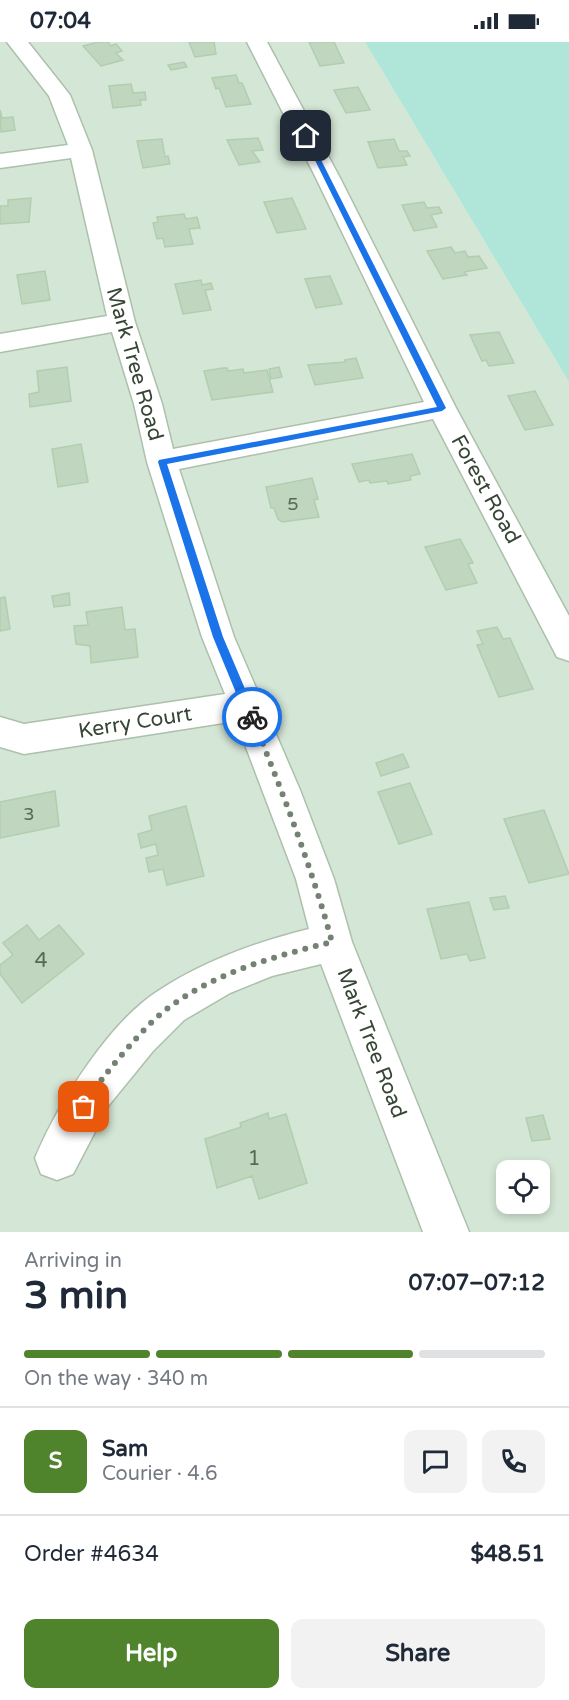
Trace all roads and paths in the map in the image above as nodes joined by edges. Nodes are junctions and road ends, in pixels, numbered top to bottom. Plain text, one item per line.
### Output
1 (17, 42) edge
2 (257, 42) edge
3 (81, 150) junction
4 (0, 160) edge
5 (122, 322) junction
6 (0, 343) edge
7 (442, 408) junction
8 (162, 462) junction
9 (569, 648) edge
10 (246, 705) junction
11 (12, 736) edge
12 (332, 942) junction
13 (57, 1158) dead end
14 (446, 1232) edge

1 - 3 street, Mark Tree Road
2 - 7 street, Forest Road
3 - 4 street
3 - 5 street, Mark Tree Road
5 - 6 street
5 - 8 street, Mark Tree Road
7 - 8 street
7 - 9 street, Forest Road
8 - 10 street, Mark Tree Road
10 - 11 street, Kerry Court
10 - 12 street, Mark Tree Road
12 - 13 street
12 - 14 street, Mark Tree Road

